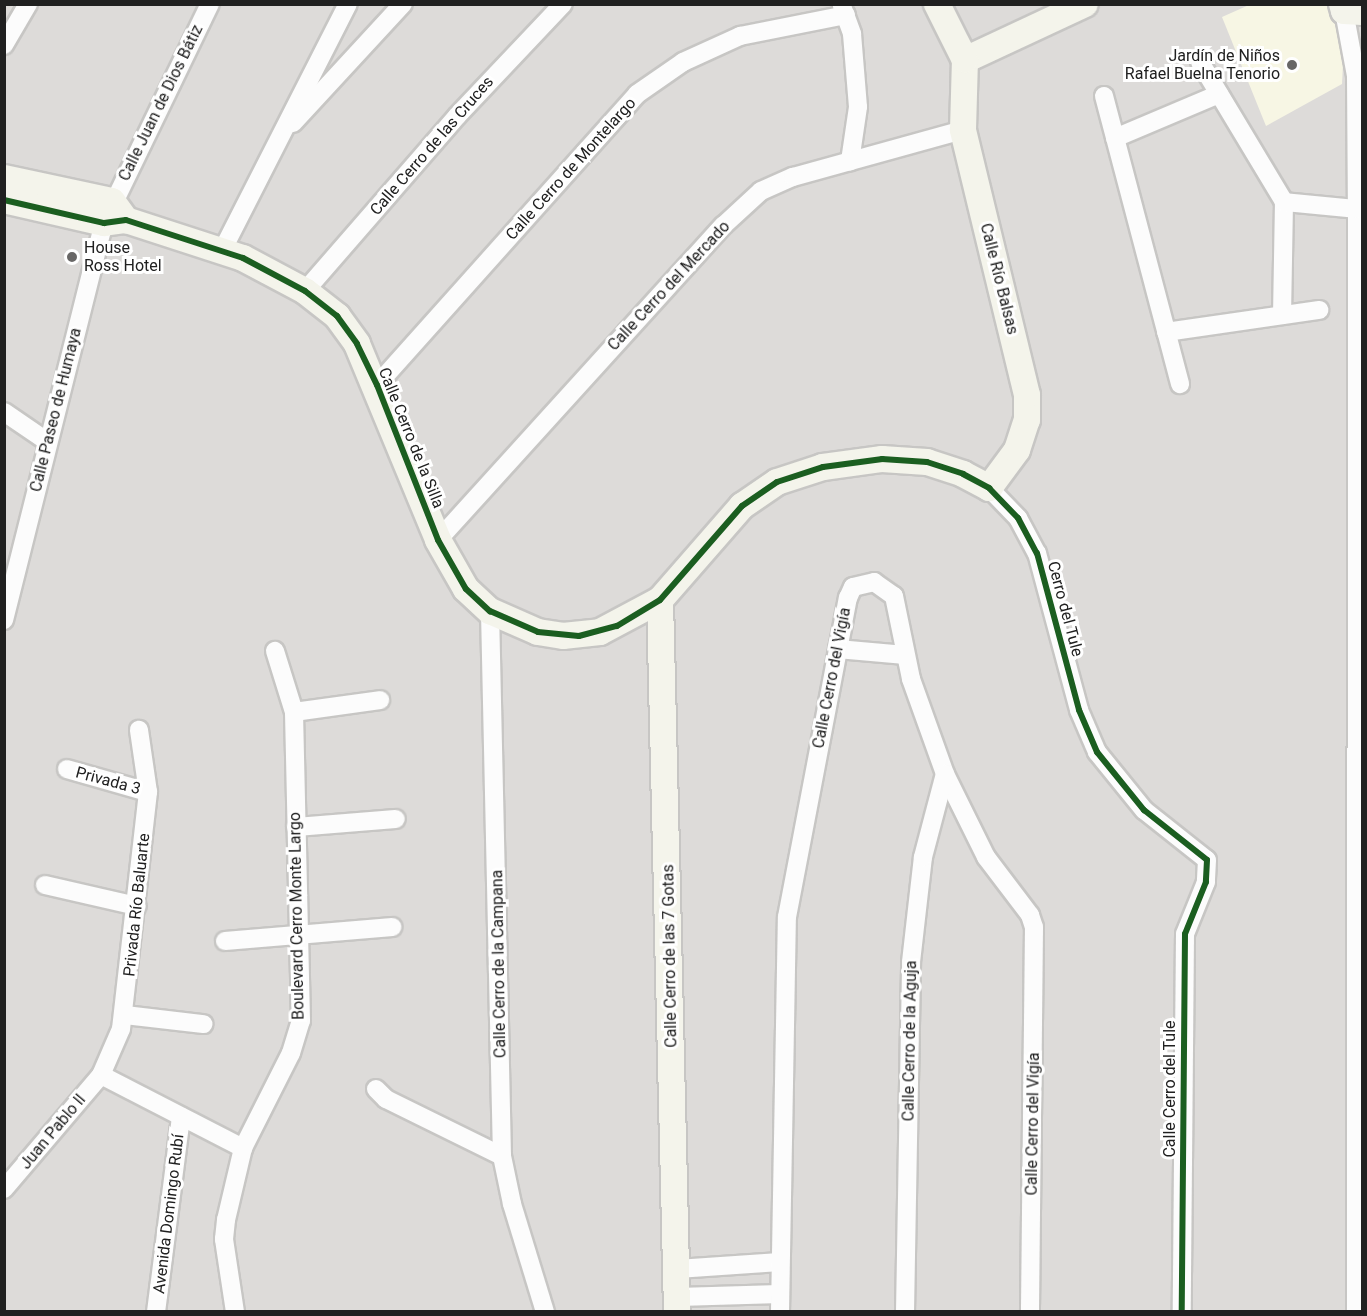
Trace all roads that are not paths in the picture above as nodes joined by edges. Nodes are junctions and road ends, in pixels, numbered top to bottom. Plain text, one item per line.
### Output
1 (28, 4) edge
2 (210, 4) edge
3 (348, 4) edge
4 (403, 4) edge
5 (563, 4) edge
6 (936, 4) edge
7 (1085, 4) edge
8 (1350, 9) edge
9 (844, 10) edge
10 (4, 45) edge
11 (965, 60) junction
12 (1200, 63) dead end
13 (1219, 94) junction
14 (1104, 96) dead end
15 (963, 130) junction
16 (283, 132) junction
17 (1115, 138) junction
18 (850, 161) junction
19 (4, 178) edge
20 (4, 200) edge
21 (1284, 202) junction
22 (1357, 209) junction
23 (114, 215) junction
24 (222, 251) junction
25 (1360, 281) edge
26 (305, 291) junction
27 (1318, 310) dead end
28 (1282, 315) junction
29 (1166, 332) junction
30 (1180, 384) dead end
31 (376, 385) junction
32 (4, 412) edge
33 (48, 442) junction
34 (989, 488) junction
35 (438, 540) junction
36 (660, 600) junction
37 (490, 611) junction
38 (4, 620) edge
39 (838, 649) junction
40 (275, 651) dead end
41 (905, 655) junction
42 (380, 700) dead end
43 (294, 712) junction
44 (139, 730) dead end
45 (67, 770) dead end
46 (945, 774) junction
47 (148, 792) junction
48 (396, 819) dead end
49 (296, 827) junction
50 (1208, 872) joint
51 (45, 885) dead end
52 (1359, 889) edge
53 (137, 906) junction
54 (1359, 911) edge
55 (392, 927) dead end
56 (301, 935) junction
57 (225, 941) dead end
58 (125, 1015) junction
59 (203, 1024) dead end
60 (100, 1075) junction
61 (376, 1089) dead end
62 (181, 1117) junction
63 (1359, 1147) edge
64 (243, 1148) junction
65 (502, 1155) junction
66 (4, 1189) edge
67 (780, 1262) junction
68 (754, 1263) junction
69 (677, 1269) junction
70 (755, 1294) junction
71 (780, 1303) edge
72 (678, 1304) edge
73 (156, 1311) edge
74 (235, 1311) edge
75 (545, 1311) edge
76 (905, 1311) edge
77 (1030, 1311) edge
78 (1182, 1311) edge
79 (1356, 1311) edge

1 - 10 street
2 - 23 street, Calle Juan de Dios Bátiz
3 - 16 street
4 - 16 street
5 - 26 street, Calle Cerro de las Cruces
6 - 11 street
7 - 11 street
8 - 22 street
9 - 18 street
9 - 31 street, Calle Cerro de Montelargo
11 - 15 street, Calle Río Balsas
12 - 13 street
13 - 17 street
13 - 21 street
14 - 17 street
15 - 18 street, Calle Cerro del Mercado
15 - 34 street, Calle Río Balsas
16 - 24 street
17 - 29 street
18 - 35 street, Calle Cerro del Mercado
19 - 23 street
20 - 23 street
21 - 22 street
21 - 28 street
22 - 25 street
23 - 24 street, Calle Cerro de la Silla
23 - 33 street, Calle Paseo de Humaya
24 - 26 street, Calle Cerro de la Silla
25 - 52 street
26 - 31 street, Calle Cerro de la Silla
27 - 28 street
28 - 29 street
29 - 30 street
31 - 35 street, Calle Cerro de la Silla
32 - 33 street
33 - 38 street, Calle Paseo de Humaya
34 - 36 street, Cerro del Tule
34 - 50 street, Cerro del Tule
35 - 37 street, Calle Cerro de la Silla
36 - 37 street, Calle Cerro de la Silla
36 - 69 street, Calle Cerro de las 7 Gotas
37 - 65 street, Calle Cerro de la Campana
39 - 41 street
39 - 41 street, Calle Cerro del Vigía
39 - 67 street, Calle Cerro del Vigía
40 - 43 street, Boulevard Cerro Monte Largo
41 - 46 street, Calle Cerro del Vigía
42 - 43 street
43 - 49 street, Boulevard Cerro Monte Largo
44 - 47 street, Privada Río Baluarte
45 - 47 street, Privada 3
46 - 76 street, Calle Cerro de la Aguja
46 - 77 street, Calle Cerro del Vigía
47 - 53 street, Privada Río Baluarte
48 - 49 street
49 - 56 street, Boulevard Cerro Monte Largo
50 - 78 street, Calle Cerro del Tule
51 - 53 street
52 - 54 street
53 - 58 street, Privada Río Baluarte
54 - 63 street
55 - 56 street
56 - 57 street
56 - 64 street, Boulevard Cerro Monte Largo
58 - 59 street
58 - 60 street, Privada Río Baluarte
60 - 62 street
60 - 66 street, Juan Pablo ll
61 - 65 street
62 - 64 street
62 - 73 street, Avenida Domingo Rubí
63 - 79 street
64 - 74 street, Boulevard Cerro Monte Largo
65 - 75 street, Calle Cerro de la Campana
67 - 68 street
67 - 71 street, Calle Cerro del Vigía
68 - 69 street
68 - 70 street
69 - 72 street, Calle Cerro de las 7 Gotas
70 - 71 street
70 - 72 street

